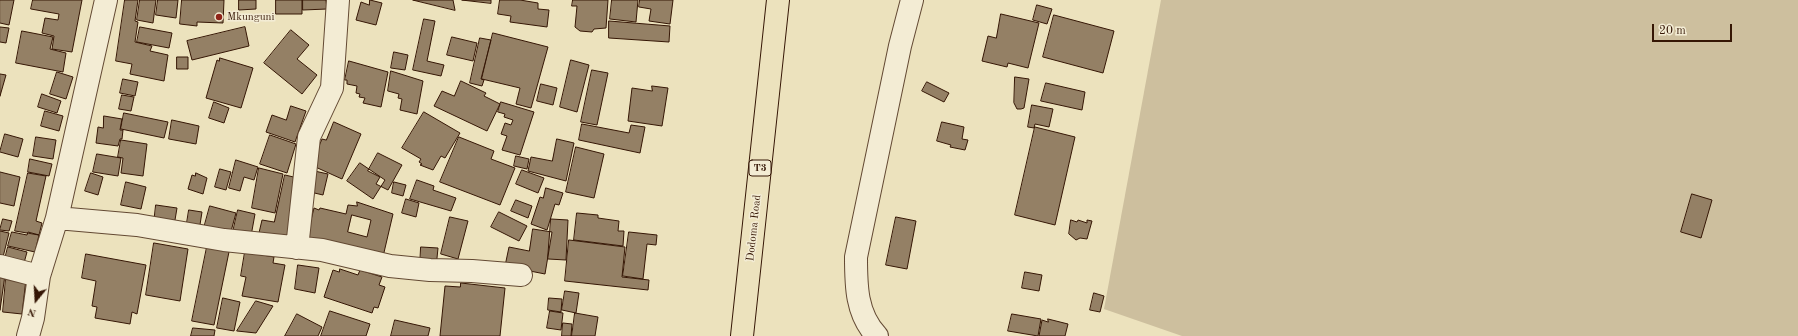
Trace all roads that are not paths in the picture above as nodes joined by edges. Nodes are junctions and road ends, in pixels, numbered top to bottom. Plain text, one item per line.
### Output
1 (106, 0) edge
2 (338, 0) edge
3 (778, 0) edge
4 (912, 0) edge
5 (57, 218) junction
6 (297, 248) junction
7 (0, 266) edge
8 (521, 275) dead end
9 (38, 276) junction
10 (28, 336) edge
11 (742, 336) edge
12 (877, 336) edge

1 - 5 street
2 - 6 street
3 - 11 highway, Dodoma Road / T3
4 - 12 street
5 - 6 street
5 - 9 street
6 - 8 street
7 - 9 street
9 - 10 street

